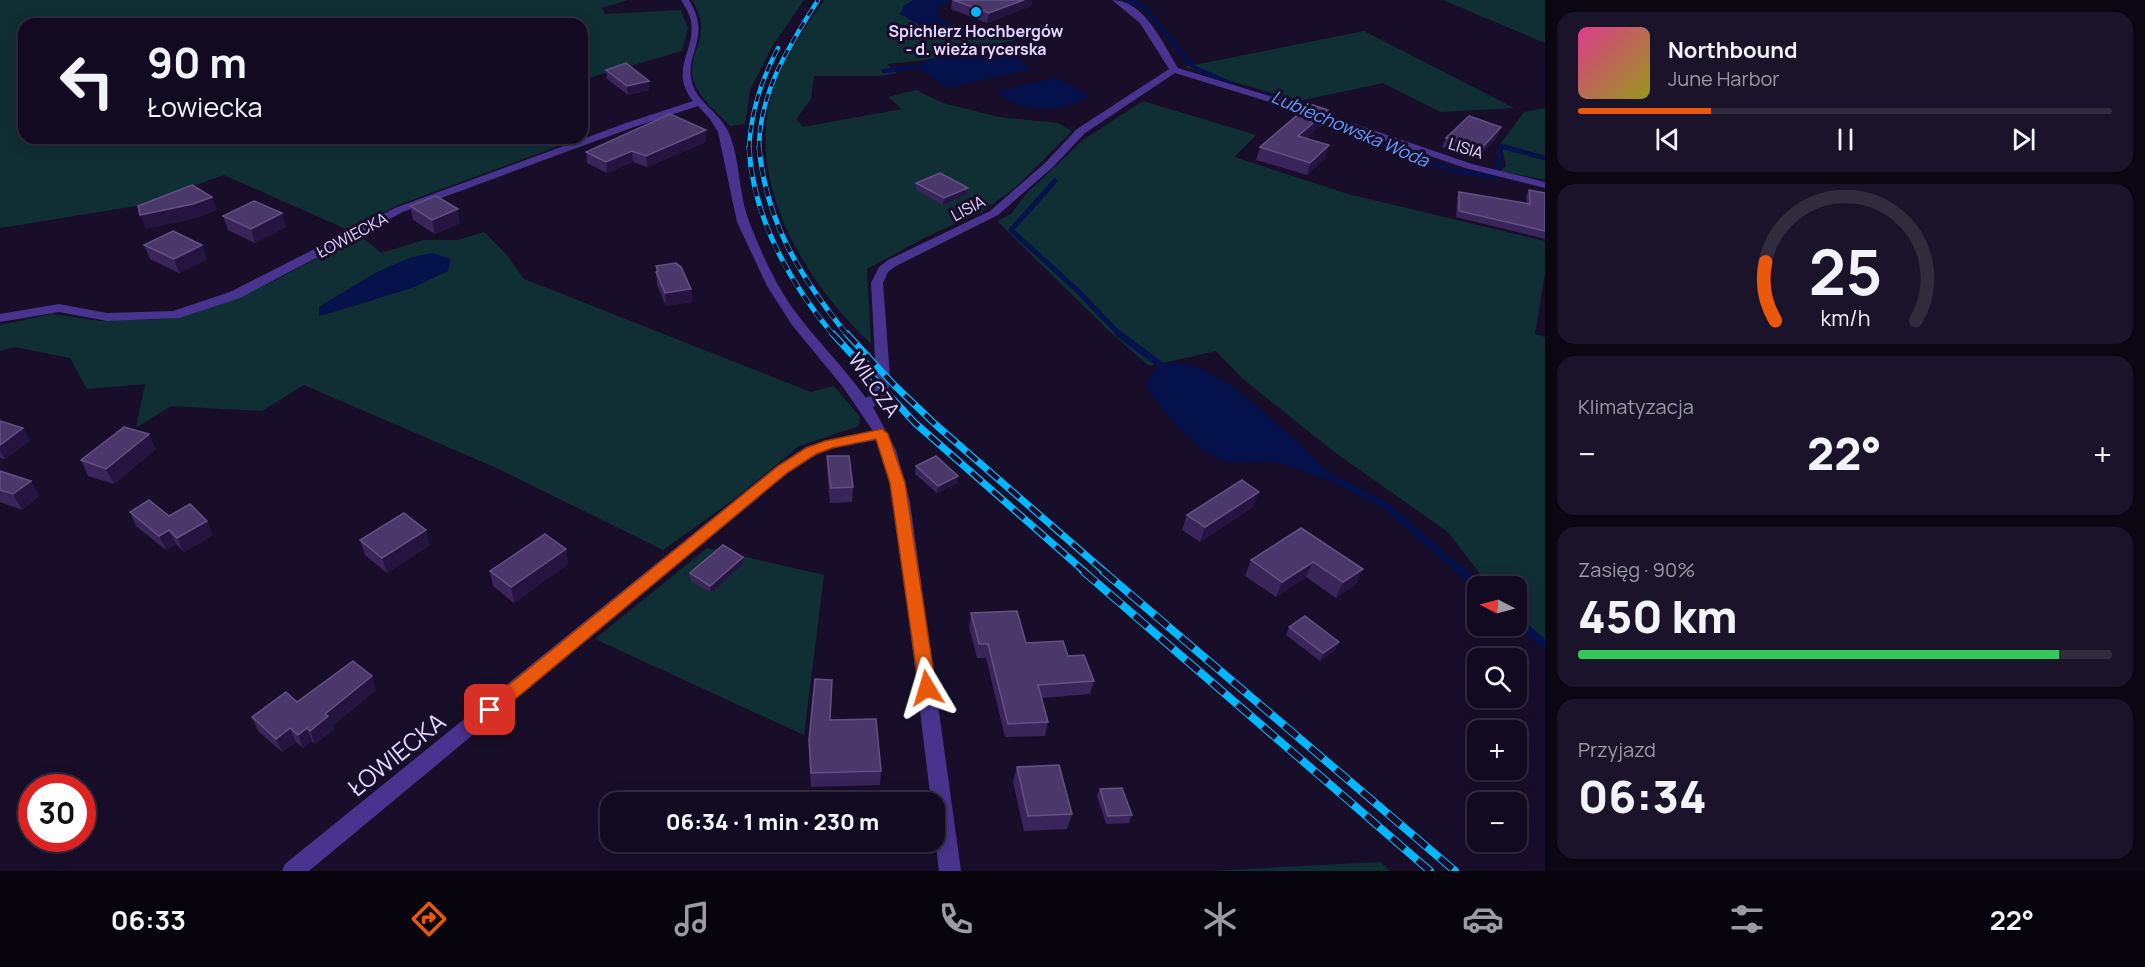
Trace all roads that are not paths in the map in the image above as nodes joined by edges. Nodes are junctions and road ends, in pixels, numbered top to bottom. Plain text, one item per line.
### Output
1 (685, 0) edge
2 (1116, 0) edge
3 (1174, 70) junction
4 (698, 103) junction
5 (588, 140) edge
6 (578, 144) edge
7 (1545, 185) edge
8 (0, 318) edge
9 (864, 406) junction
10 (882, 434) junction
11 (293, 871) edge
12 (950, 871) edge

1 - 4 street, WILCZA
2 - 3 street
3 - 7 street, LISIA
3 - 9 street, LISIA
4 - 5 street, ŁOWIECKA
4 - 9 street, WILCZA
6 - 8 street, ŁOWIECKA
9 - 10 street, WILCZA
10 - 11 street, ŁOWIECKA
10 - 12 street, WILCZA

